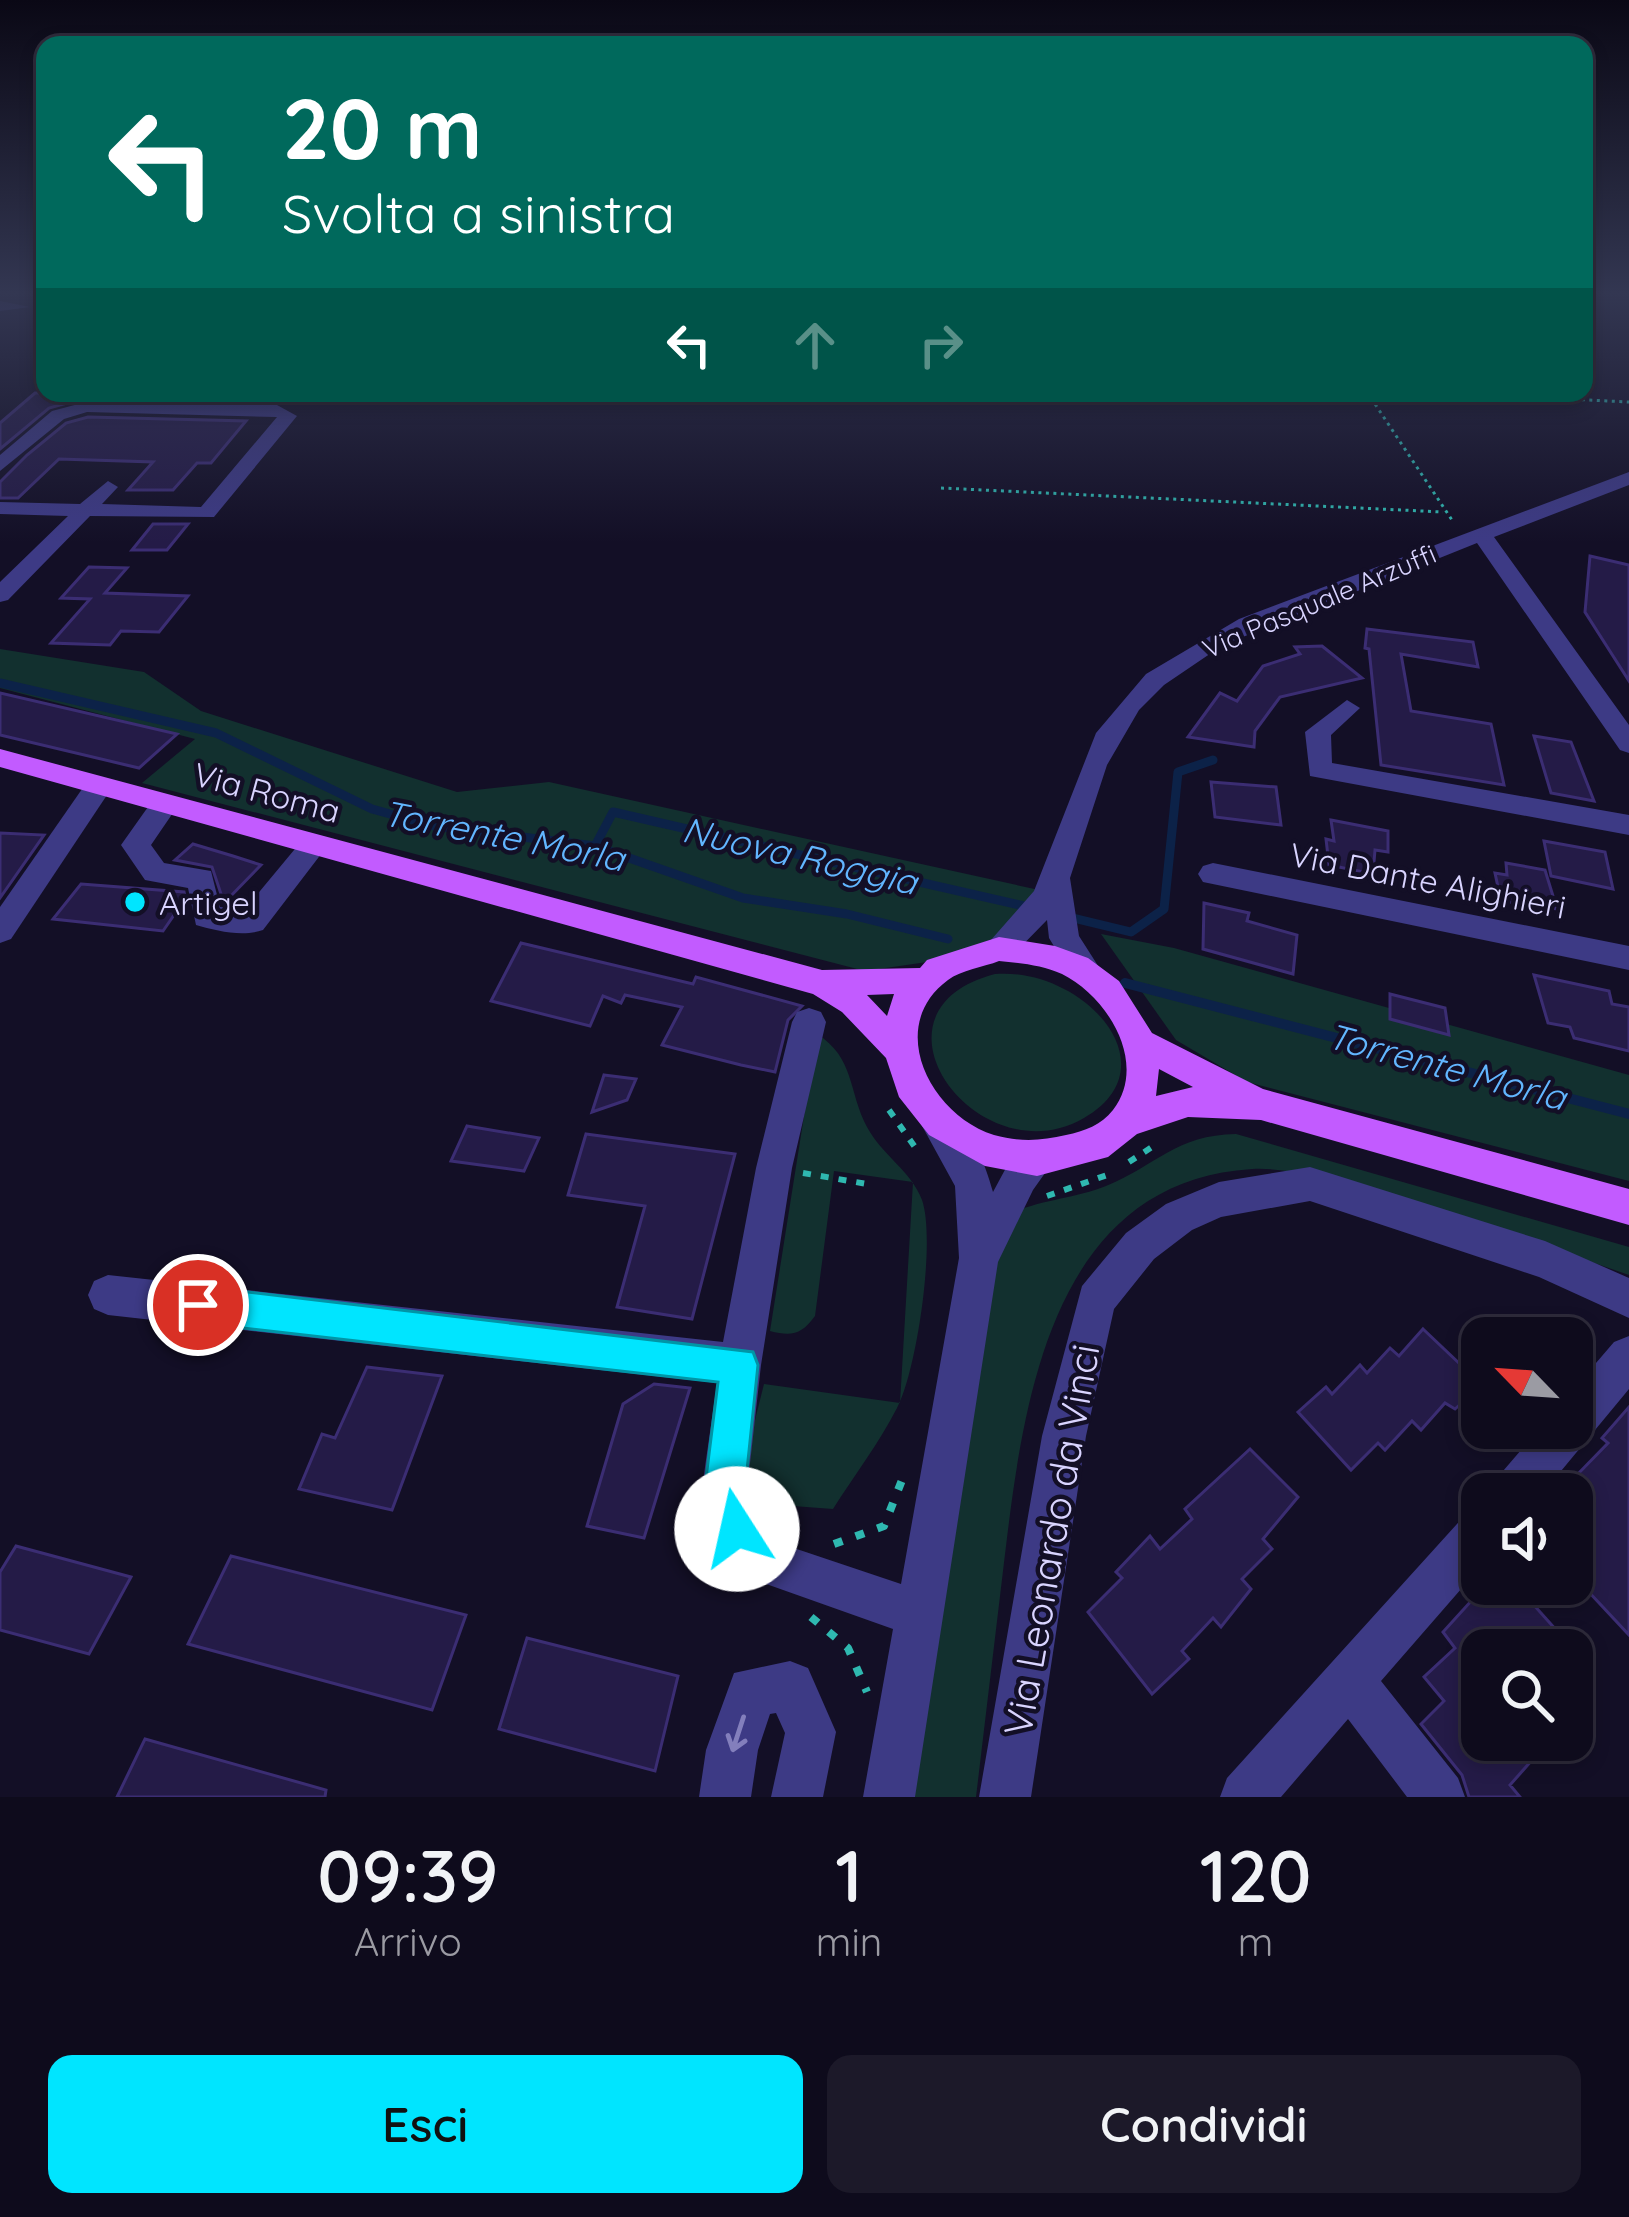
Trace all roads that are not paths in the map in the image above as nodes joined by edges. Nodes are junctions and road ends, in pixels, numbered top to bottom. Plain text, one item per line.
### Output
1 (0, 465) edge
2 (1629, 478) edge
3 (108, 487) dead end
4 (0, 508) edge
5 (85, 510) junction
6 (1476, 536) junction
7 (0, 595) edge
8 (1599, 704) junction
9 (1629, 704) edge
10 (1347, 708) dead end
11 (1629, 744) edge
12 (0, 758) edge
13 (104, 787) junction
14 (165, 804) junction
15 (1629, 825) edge
16 (314, 845) junction
17 (1214, 874) dead end
18 (1058, 877) junction
19 (0, 931) edge
20 (999, 949) junction
21 (1629, 958) edge
22 (1086, 972) junction
23 (921, 981) junction
24 (815, 1002) junction
25 (1142, 1044) junction
26 (897, 1048) junction
27 (1261, 1104) junction
28 (1124, 1122) junction
29 (939, 1124) junction
30 (1037, 1159) junction
31 (1629, 1207) edge
32 (979, 1258) junction
33 (108, 1294) dead end
34 (1629, 1298) edge
35 (1629, 1357) edge
36 (740, 1365) junction
37 (1593, 1399) edge
38 (1551, 1449) edge
39 (1531, 1473) edge
40 (1461, 1555) edge
41 (920, 1614) junction
42 (1352, 1683) junction
43 (725, 1797) edge
44 (797, 1797) edge
45 (890, 1797) edge
46 (1005, 1797) edge
47 (1246, 1797) edge
48 (1439, 1797) edge

1 - 5 street
2 - 6 street, Via Pasquale Arzuffi
3 - 5 street
4 - 5 street
5 - 7 street
6 - 8 street
6 - 18 street, Via Pasquale Arzuffi
8 - 9 street
8 - 11 street
10 - 15 street
12 - 13 main road, Via Roma
13 - 14 main road, Via Roma
13 - 19 street
14 - 16 main road, Via Roma
14 - 16 street
16 - 24 main road, Via Roma
17 - 21 street, Via Dante Alighieri
18 - 20 street, Via Pasquale Arzuffi
18 - 22 street, Via Pasquale Arzuffi
20 - 22 main road, Via Roma
20 - 23 main road, Via Roma
22 - 25 main road, Via Roma
23 - 24 main road, Via Roma
23 - 26 main road
24 - 26 main road, Via Roma
24 - 36 street
25 - 27 main road
25 - 28 main road
26 - 29 main road, Via Roma
27 - 28 main road
27 - 31 main road
28 - 30 main road
29 - 30 main road
29 - 32 street
30 - 32 street
32 - 41 street
33 - 36 street
34 - 46 street, Via Leonardo da Vinci
35 - 37 street
36 - 41 street
38 - 39 street
40 - 42 street
41 - 45 street
42 - 47 street
42 - 48 street
44 -> 43 street

